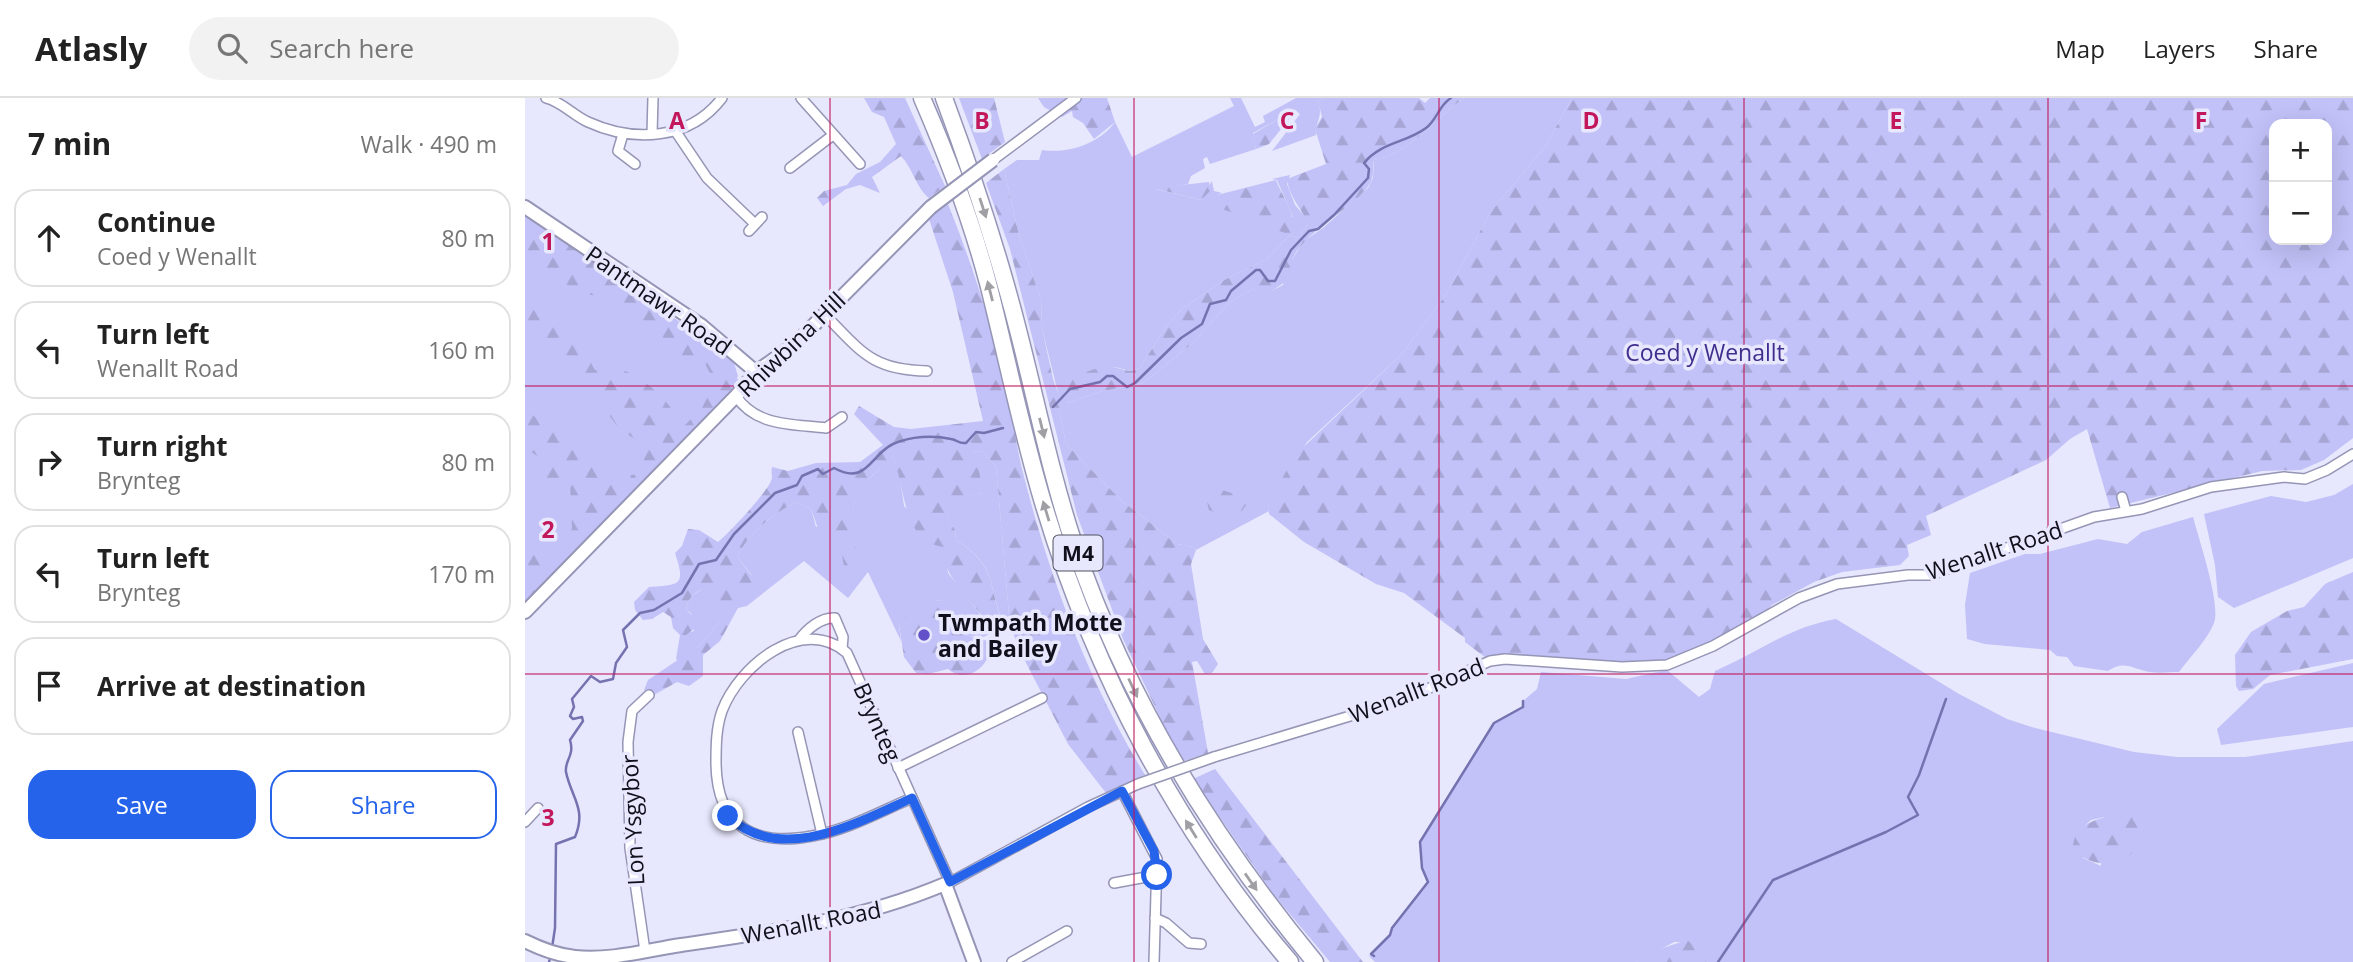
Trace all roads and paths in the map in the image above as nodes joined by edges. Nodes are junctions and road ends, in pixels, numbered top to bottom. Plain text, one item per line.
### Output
1 (546, 98) edge
2 (653, 98) edge
3 (722, 98) edge
4 (801, 98) edge
5 (922, 98) edge
6 (944, 98) edge
7 (1076, 98) edge
8 (558, 99) edge
9 (676, 132) junction
10 (623, 134) junction
11 (652, 134) junction
12 (833, 135) junction
13 (993, 160) joint
14 (635, 164) dead end
15 (860, 164) dead end
16 (790, 168) dead end
17 (525, 207) edge
18 (755, 224) dead end
19 (824, 314) junction
20 (927, 371) dead end
21 (756, 372) junction
22 (736, 396) junction
23 (842, 417) dead end
24 (2353, 454) edge
25 (2122, 497) dead end
26 (2126, 511) junction
27 (525, 612) edge
28 (799, 640) junction
29 (842, 649) junction
30 (649, 695) dead end
31 (1042, 698) dead end
32 (798, 732) dead end
33 (898, 768) junction
34 (1122, 791) junction
35 (912, 798) junction
36 (538, 808) dead end
37 (525, 822) edge
38 (822, 834) junction
39 (1157, 875) junction
40 (948, 883) junction
41 (1114, 883) dead end
42 (1155, 918) junction
43 (1067, 931) dead end
44 (525, 941) edge
45 (1201, 944) dead end
46 (645, 951) junction
47 (974, 962) edge
48 (1012, 962) edge
49 (1154, 962) edge
50 (1290, 962) edge
51 (1315, 962) edge

1 - 8 street
2 - 11 street
3 - 9 street
4 - 12 street
50 -> 5 highway, M4
6 -> 51 highway, M4
7 - 13 street, Rhiwbina Hill
8 - 10 street
9 - 11 street
9 - 18 street
10 - 11 street
10 - 14 street
12 - 15 street
12 - 16 street
13 - 19 street, Rhiwbina Hill, bridge
17 - 21 street, Pantmawr Road
19 - 20 street
19 - 21 street, Rhiwbina Hill
21 - 22 street, Rhiwbina Hill
22 - 23 street
22 - 27 street, Rhiwbina Hill
24 - 26 street, Wenallt Road
25 - 26 street
26 - 34 street, Wenallt Road, bridge
28 - 29 street
28 - 29 street, Brynteg
28 - 38 street, Brynteg
29 - 33 street, Brynteg
30 - 46 street, Lon Ysgybor
31 - 33 street
32 - 38 street
33 - 35 street, Brynteg
34 - 39 street
34 - 40 street, Wenallt Road
35 - 38 street, Brynteg
35 - 40 street, Brynteg
36 - 37 street
39 - 41 street
39 - 42 street
40 - 46 street, Wenallt Road
40 - 47 street
42 - 45 street
42 - 49 street
43 - 48 street
44 - 46 street, Wenallt Road

